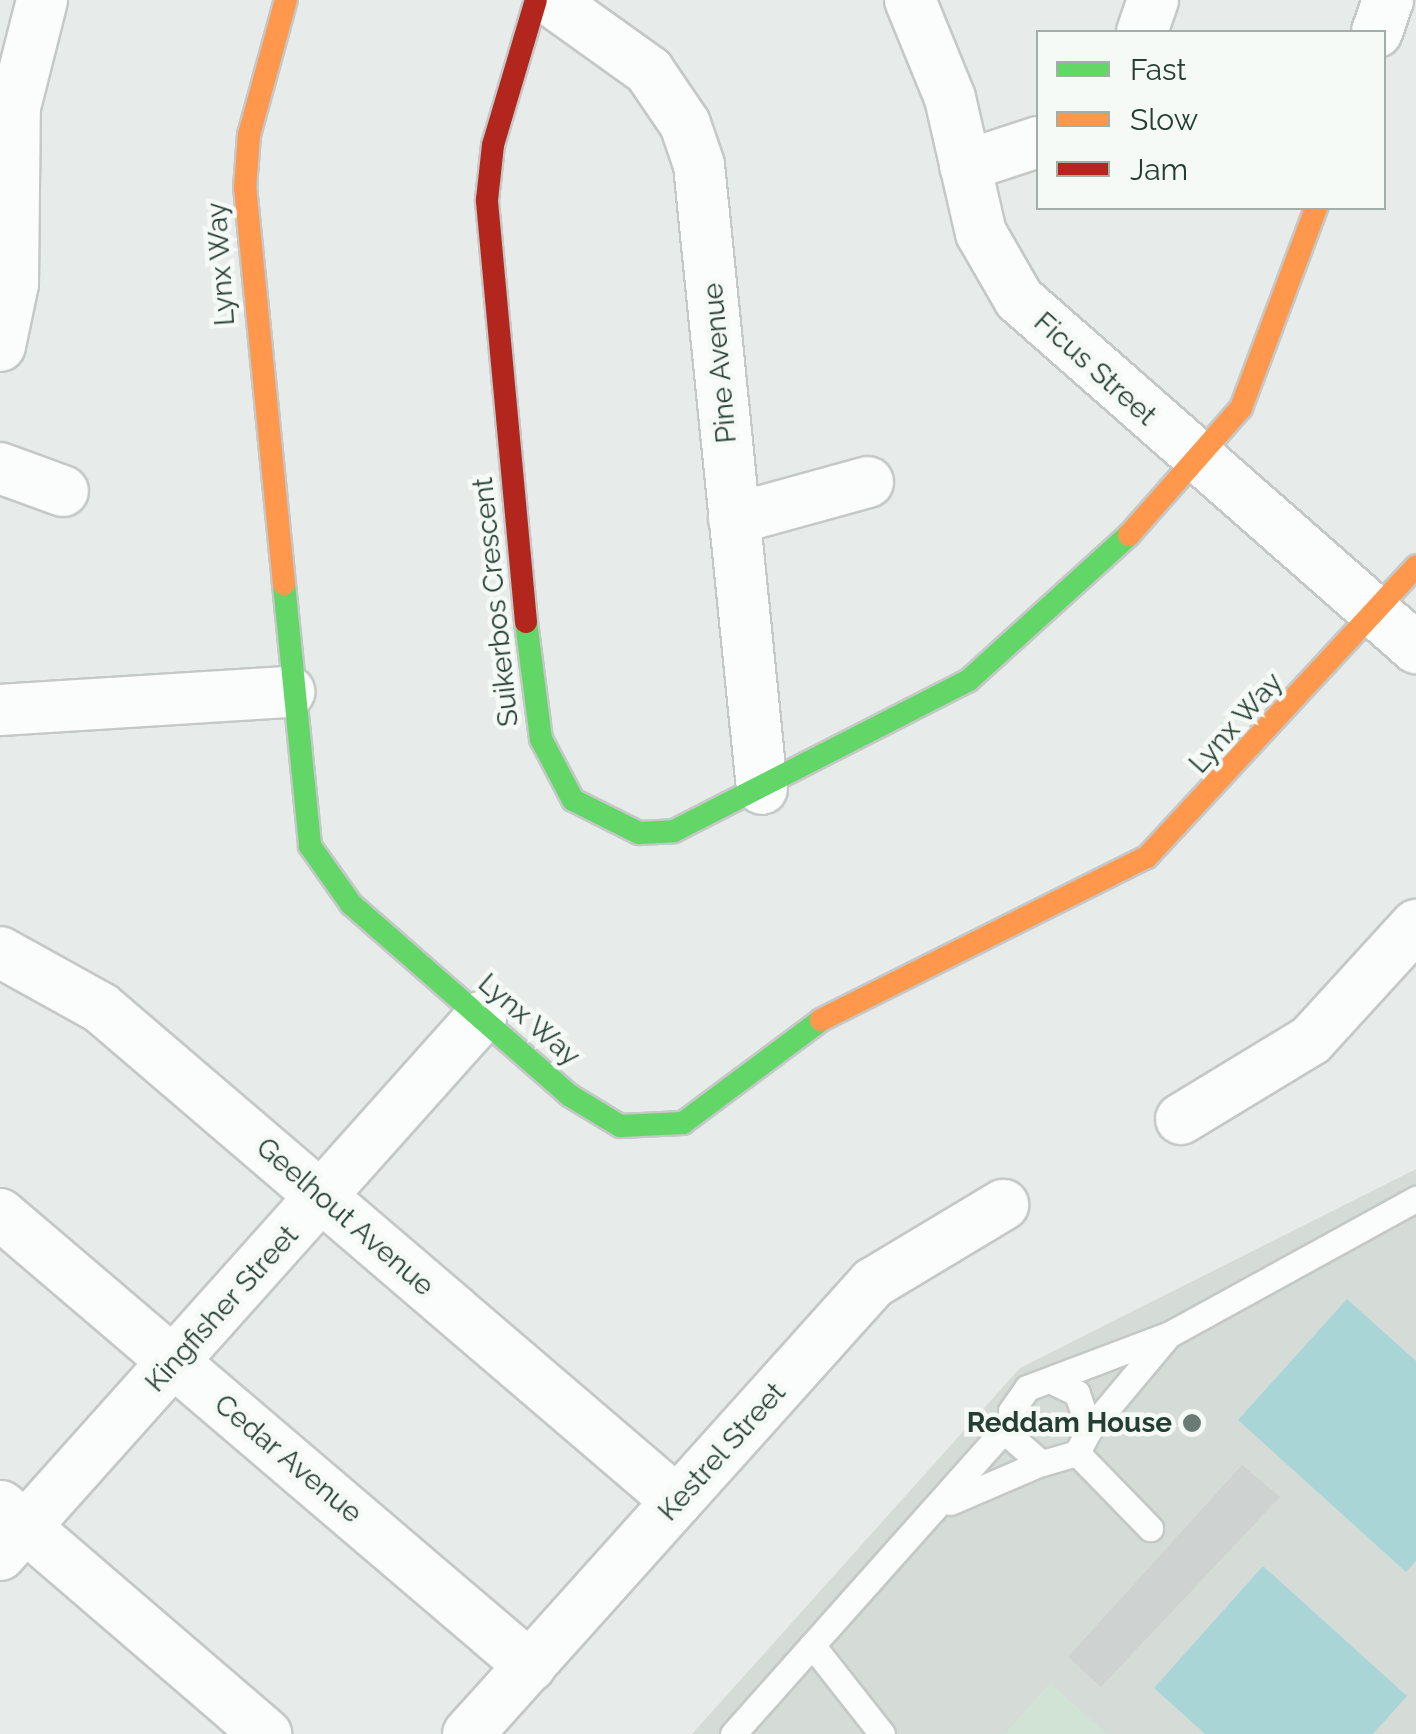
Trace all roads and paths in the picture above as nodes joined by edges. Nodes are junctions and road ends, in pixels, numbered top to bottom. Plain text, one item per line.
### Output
1 (42, 0) edge
2 (286, 0) edge
3 (536, 0) edge
4 (550, 0) edge
5 (910, 0) edge
6 (1154, 0) edge
7 (1388, 0) edge
8 (1143, 30) edge
9 (1378, 30) edge
10 (1036, 143) edge
11 (965, 166) junction
12 (1315, 210) edge
13 (0, 346) edge
14 (1199, 464) junction
15 (0, 468) edge
16 (868, 482) dead end
17 (63, 491) dead end
18 (734, 519) junction
19 (1416, 567) edge
20 (1376, 614) junction
21 (1416, 648) edge
22 (289, 692) junction
23 (0, 710) edge
24 (762, 788) junction
25 (1416, 924) edge
26 (0, 952) edge
27 (481, 1016) junction
28 (1181, 1119) dead end
29 (321, 1198) junction
30 (1416, 1199) edge
31 (1003, 1205) dead end
32 (0, 1214) edge
33 (1170, 1334) junction
34 (174, 1364) junction
35 (1054, 1382) junction
36 (1009, 1424) junction
37 (1083, 1441) junction
38 (1041, 1463) junction
39 (676, 1501) junction
40 (945, 1504) junction
41 (1150, 1528) dead end
42 (8, 1529) edge
43 (812, 1645) junction
44 (530, 1666) junction
45 (266, 1734) edge
46 (468, 1734) edge
47 (732, 1734) edge
48 (882, 1734) edge

1 - 13 street
2 - 22 street, Lynx Way
3 - 24 street, Suikerbos Crescent
4 - 18 street, Pine Avenue
5 - 11 street, Ficus Street
6 - 8 street
7 - 9 street
10 - 11 street
11 - 14 street, Ficus Street
12 - 14 street, Suikerbos Crescent
14 - 20 street, Ficus Street
14 - 24 street, Suikerbos Crescent
15 - 17 street
16 - 18 street
18 - 24 street, Pine Avenue
19 - 20 street, Lynx Way
20 - 21 street, Ficus Street
20 - 27 street, Lynx Way
22 - 23 street
22 - 27 street, Lynx Way
25 - 28 street
26 - 29 street, Geelhout Avenue
27 - 29 street, Kingfisher Street
29 - 34 street, Kingfisher Street
29 - 39 street, Geelhout Avenue
30 - 33 lane
31 - 39 street, Kestrel Street
32 - 34 street, Cedar Avenue
33 - 35 lane
33 - 37 lane
34 - 42 street, Kingfisher Street
34 - 44 street, Cedar Avenue
35 - 36 lane
35 - 37 lane
36 - 38 lane
36 - 40 lane
37 - 38 lane
37 - 41 lane
38 - 40 lane
39 - 44 street, Kestrel Street
40 - 43 lane
42 - 45 street
43 - 47 lane
43 - 48 lane
44 - 46 street, Kestrel Street

